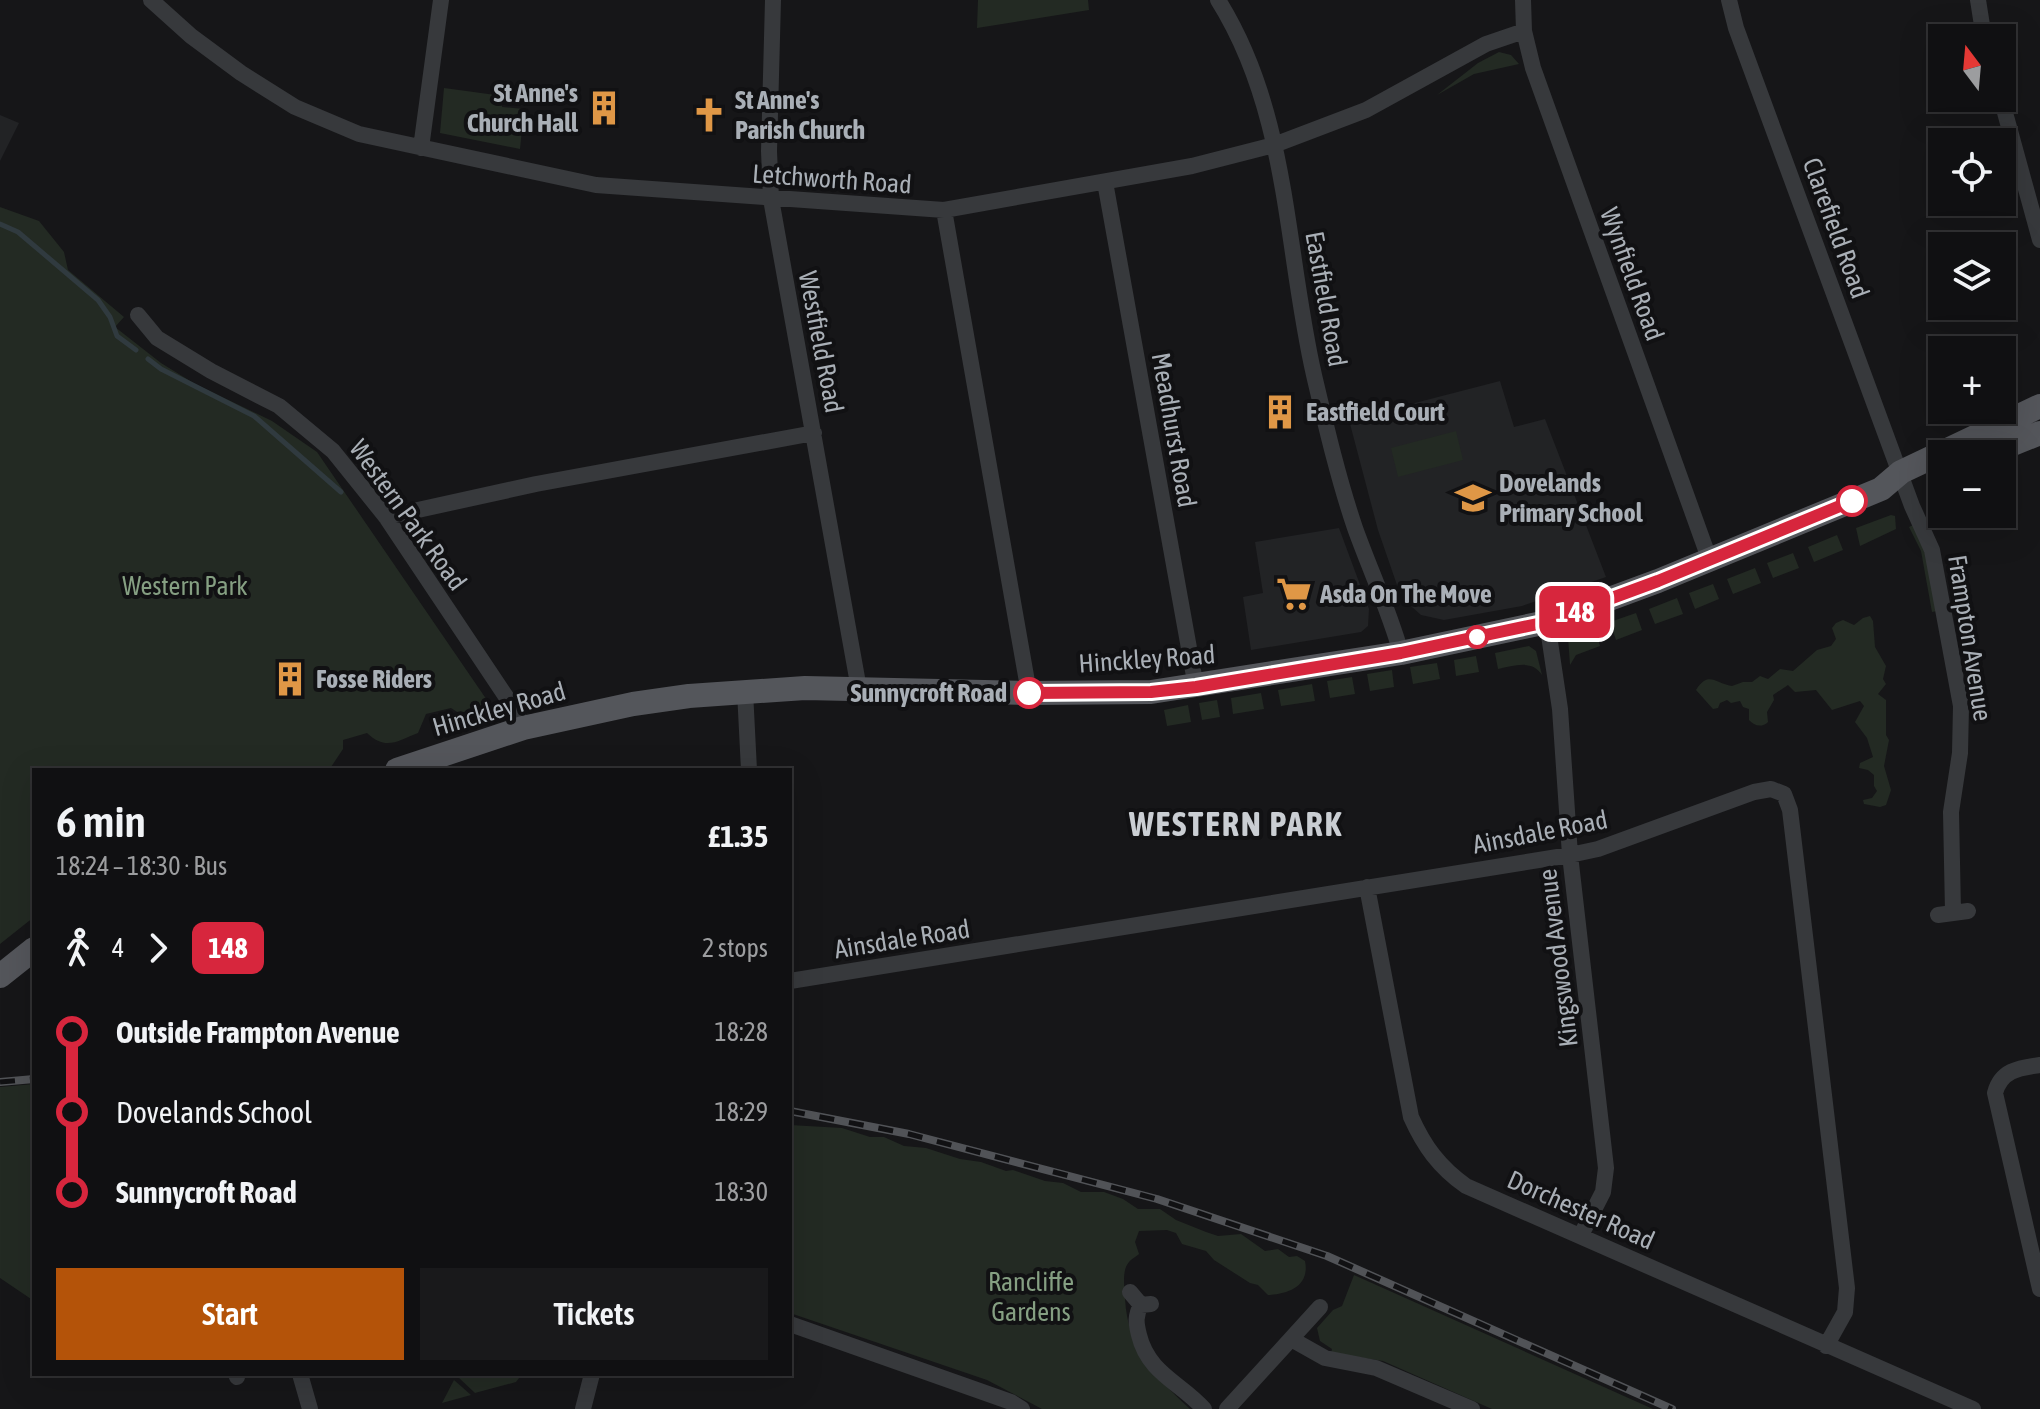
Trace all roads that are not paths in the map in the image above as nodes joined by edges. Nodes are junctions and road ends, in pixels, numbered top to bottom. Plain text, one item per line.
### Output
1 (151, 0) edge
2 (441, 0) edge
3 (773, 0) edge
4 (1218, 0) edge
5 (1523, 0) edge
6 (1729, 0) edge
7 (1978, 0) edge
8 (1982, 24) edge
9 (1524, 31) junction
10 (2005, 112) edge
11 (1274, 145) junction
12 (421, 148) junction
13 (1105, 182) junction
14 (771, 199) junction
15 (944, 210) junction
16 (2040, 240) edge
17 (138, 315) dead end
18 (2040, 406) edge
19 (814, 433) junction
20 (2040, 433) edge
21 (2016, 443) edge
22 (1928, 475) edge
23 (1903, 480) junction
24 (386, 517) junction
25 (1710, 561) junction
26 (1547, 622) junction
27 (1401, 653) junction
28 (1196, 687) junction
29 (859, 689) junction
30 (745, 691) junction
31 (1029, 693) junction
32 (523, 728) junction
33 (403, 768) edge
34 (749, 768) edge
35 (1570, 855) junction
36 (1367, 887) junction
37 (1953, 913) dead end
38 (32, 951) edge
39 (0, 976) edge
40 (792, 981) edge
41 (2040, 1065) edge
42 (1581, 1235) junction
43 (2040, 1289) edge
44 (1141, 1300) dead end
45 (1320, 1307) dead end
46 (792, 1325) edge
47 (1293, 1340) junction
48 (1826, 1346) junction
49 (301, 1376) edge
50 (591, 1376) edge
51 (310, 1409) edge
52 (583, 1409) edge
53 (1022, 1409) edge
54 (1204, 1409) edge
55 (1227, 1409) edge
56 (1472, 1409) edge
57 (1973, 1409) edge

1 - 12 street, Letchworth Road
2 - 12 street
3 - 14 street, Westfield Road
4 - 11 street, Eastfield Road
5 - 9 street, Wynfield Road
6 - 23 street, Clarefield Road
7 - 8 street
9 - 11 street, Letchworth Road
9 - 25 street, Wynfield Road
10 - 16 street
11 - 13 street, Letchworth Road
11 - 27 street, Eastfield Road
12 - 14 street, Letchworth Road
13 - 15 street, Letchworth Road
13 - 28 street, Meadhurst Road
14 - 15 street, Letchworth Road
14 - 19 street, Westfield Road
15 - 31 street
17 - 24 street, Western Park Road
18 - 23 main road, Hinckley Road
19 - 24 street
19 - 29 street, Westfield Road
20 - 21 main road
22 - 23 main road, Hinckley Road
23 - 25 main road, Hinckley Road
23 - 37 street, Frampton Avenue
24 - 32 street, Western Park Road
25 - 26 main road, Hinckley Road
26 - 27 main road, Hinckley Road
26 - 35 street, Kingswood Avenue
27 - 28 main road, Hinckley Road
28 - 31 main road, Hinckley Road
29 - 30 main road, Hinckley Road
29 - 31 main road, Hinckley Road
30 - 32 main road, Hinckley Road
30 - 34 street
32 - 33 main road, Hinckley Road
35 - 36 street, Ainsdale Road
35 - 42 street, Kingswood Avenue
35 - 48 street, Ainsdale Road
36 - 40 street, Ainsdale Road
36 - 42 street, Dorchester Road
38 - 39 main road
41 - 43 street
42 - 48 street, Dorchester Road
44 - 54 street
45 - 47 street
46 - 53 street
47 - 55 street
47 - 56 street
48 - 57 street, Dorchester Road
49 - 51 street
50 - 52 street

